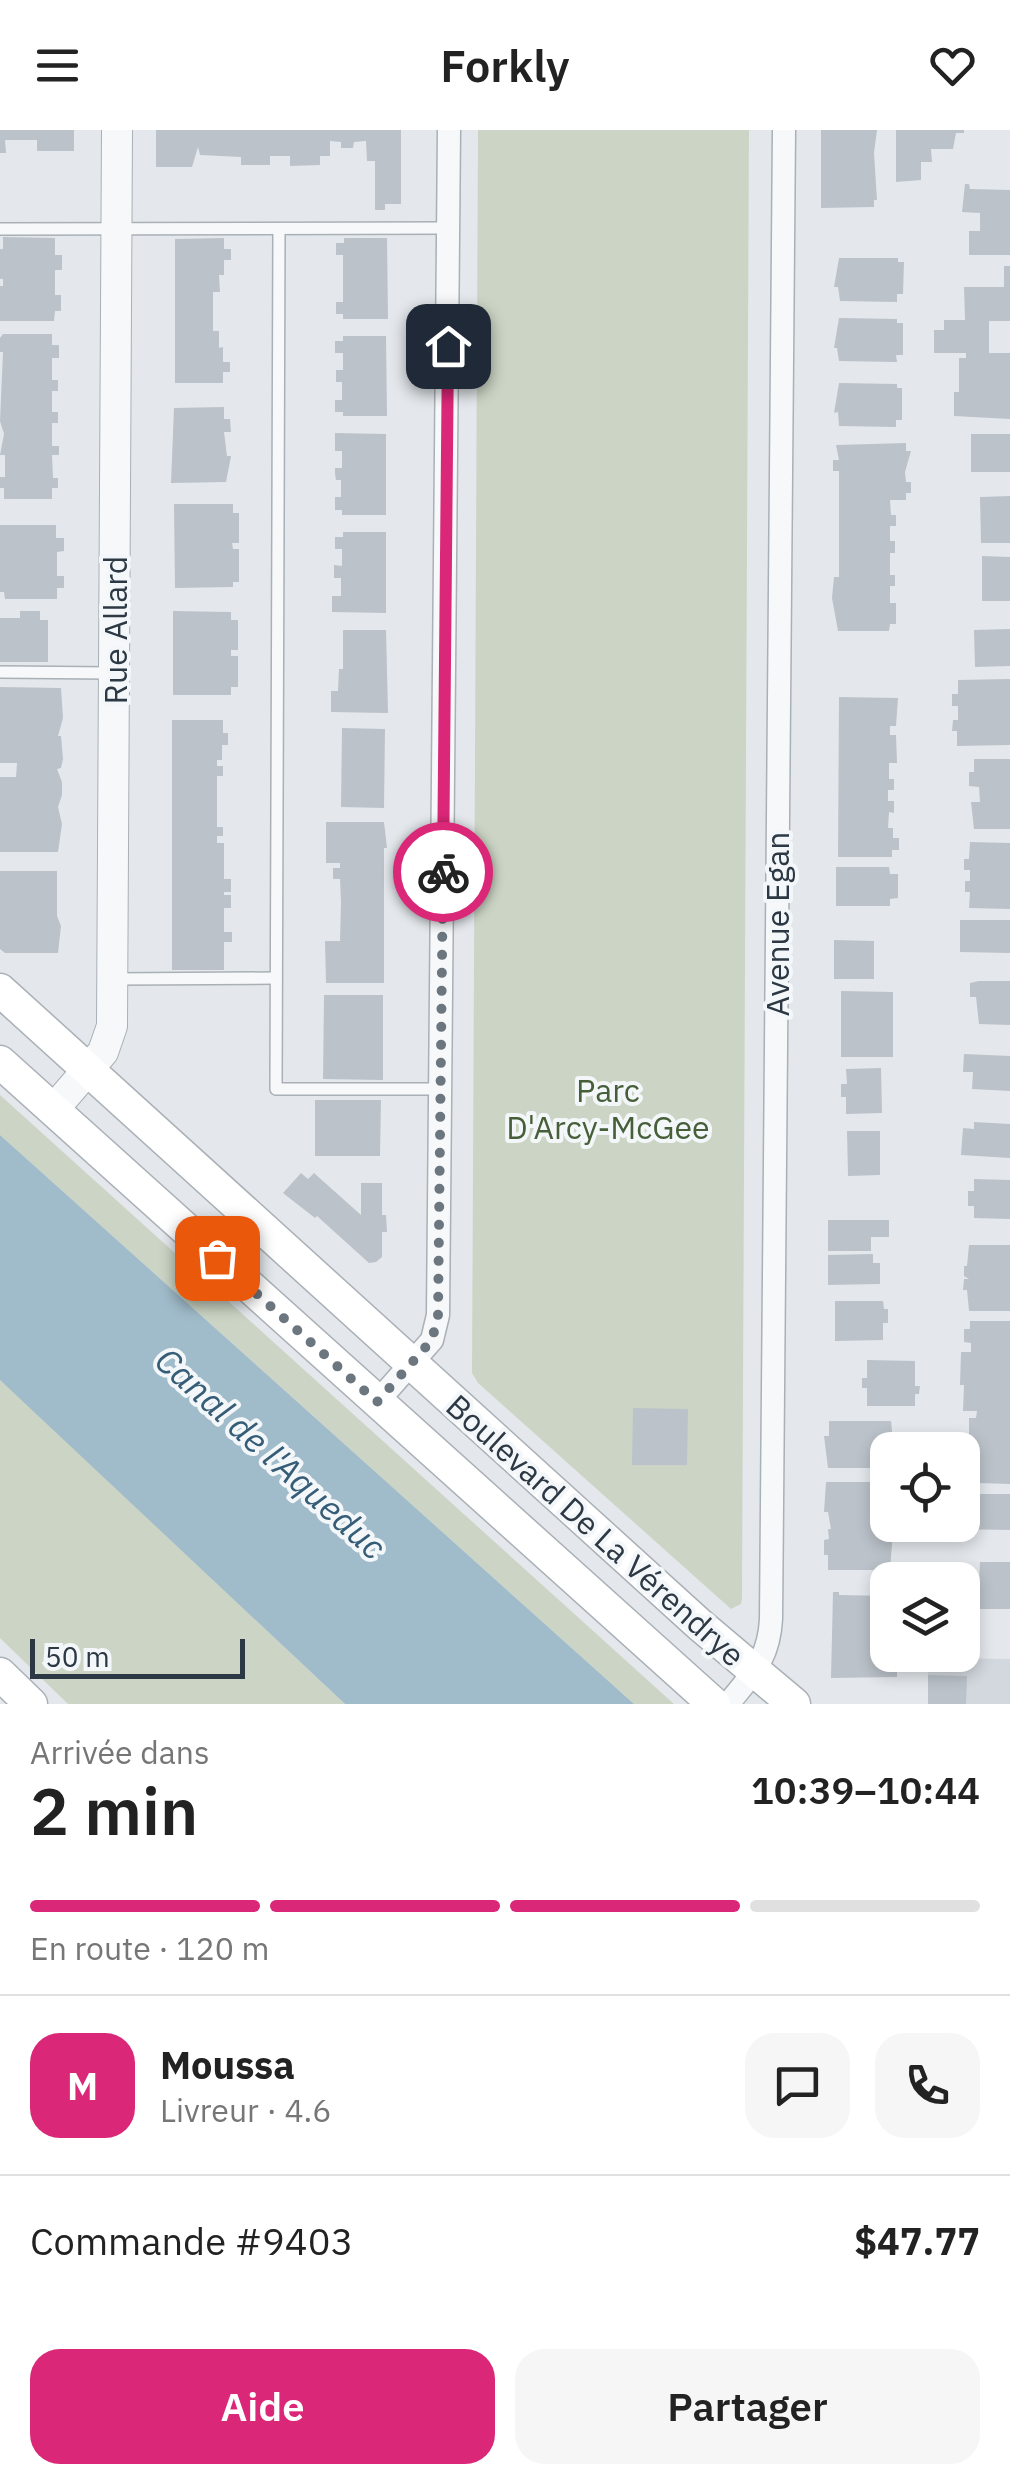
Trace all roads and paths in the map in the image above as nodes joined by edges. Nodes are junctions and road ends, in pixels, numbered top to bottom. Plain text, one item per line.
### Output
1 (117, 130) edge
2 (450, 130) edge
3 (784, 130) edge
4 (449, 228) junction
5 (0, 229) edge
6 (279, 229) junction
7 (117, 230) junction
8 (0, 672) edge
9 (114, 673) junction
10 (276, 978) junction
11 (113, 979) junction
12 (0, 990) edge
13 (0, 1062) edge
14 (88, 1070) junction
15 (440, 1089) junction
16 (54, 1110) junction
17 (412, 1364) junction
18 (377, 1402) junction
19 (754, 1672) junction
20 (0, 1674) edge
21 (32, 1704) edge
22 (714, 1704) edge
23 (728, 1704) edge
24 (794, 1704) edge

1 - 7 street, Rue Allard
2 - 4 street
3 - 19 street, Avenue Egan
4 - 6 lane
4 - 15 street
5 - 7 lane
6 - 7 lane
6 - 10 lane
7 - 9 street, Rue Allard
8 - 9 lane
9 - 11 street, Rue Allard
10 - 11 lane
10 - 15 lane
11 - 14 street, Rue Allard
12 - 14 main road, Boulevard De La Vérendrye
13 - 16 main road, Boulevard De La Vérendrye
14 - 16 street, Rue Allard
14 - 17 main road, Boulevard De La Vérendrye
15 - 17 street
16 - 18 main road, Boulevard De La Vérendrye
17 - 18 street
17 - 19 main road, Boulevard De La Vérendrye
18 - 22 main road, Boulevard De La Vérendrye
19 - 23 street, Avenue Egan
19 - 24 main road, Boulevard De La Vérendrye
20 - 21 main road

